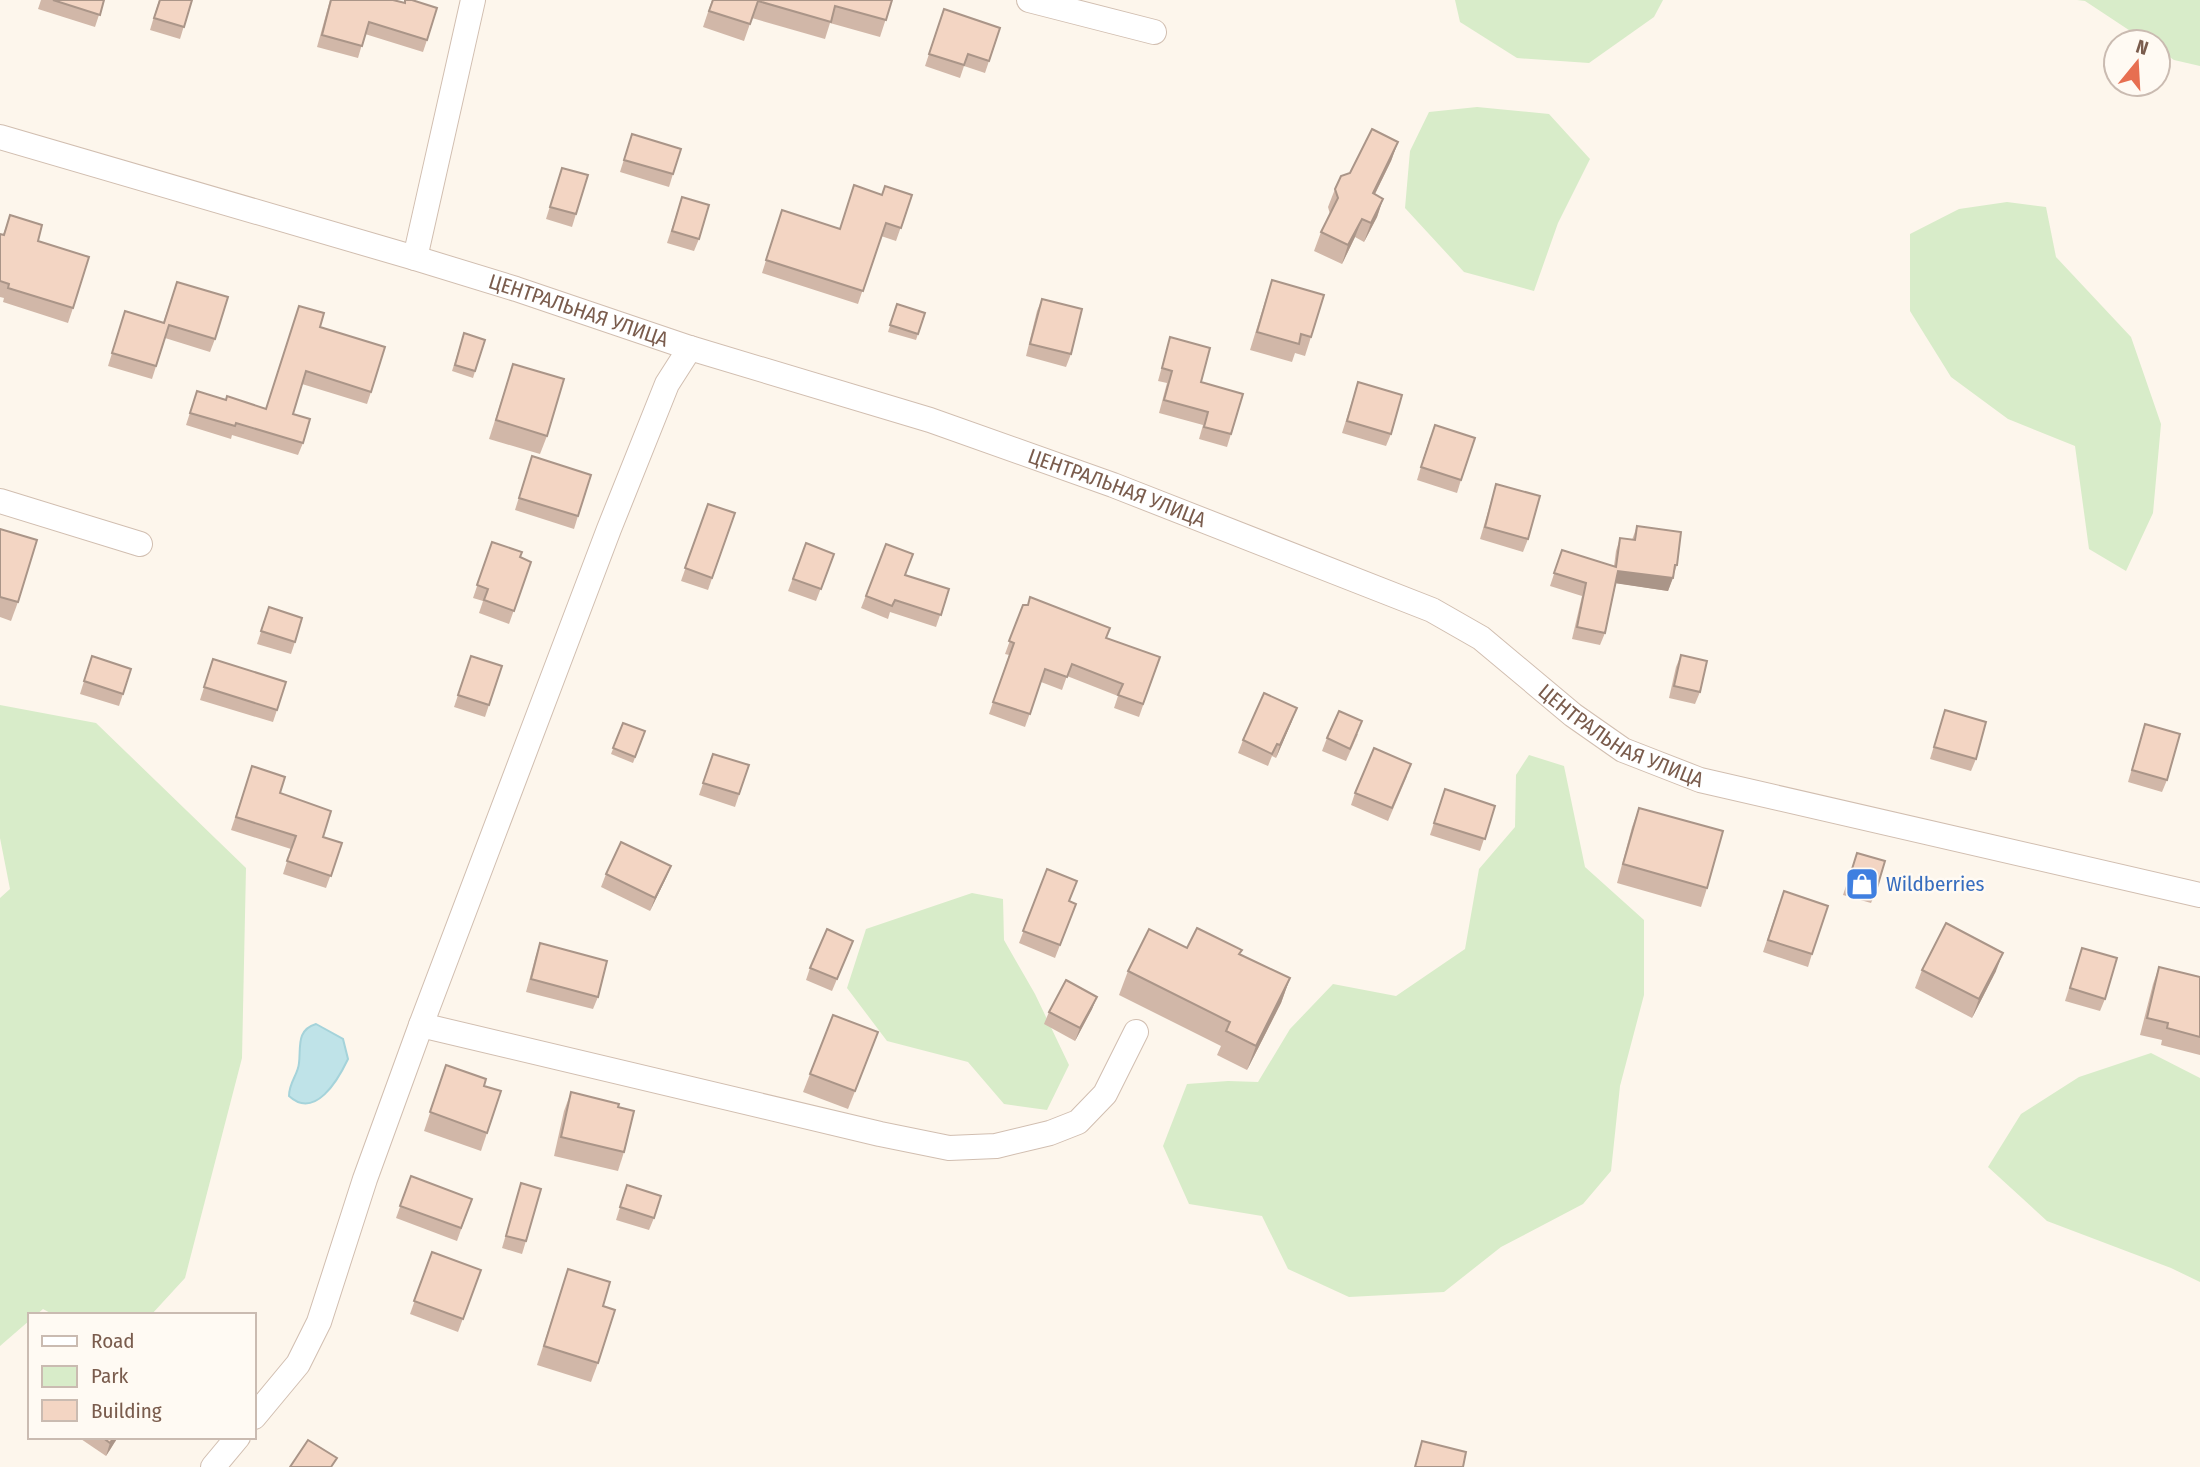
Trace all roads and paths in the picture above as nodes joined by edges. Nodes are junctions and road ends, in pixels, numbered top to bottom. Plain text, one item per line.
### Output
1 (473, 0) edge
2 (1029, 0) edge
3 (1154, 33) dead end
4 (0, 137) edge
5 (415, 258) junction
6 (690, 348) junction
7 (0, 501) edge
8 (140, 544) dead end
9 (2200, 895) edge
10 (421, 1026) junction
11 (1136, 1032) dead end
12 (256, 1415) edge
13 (236, 1439) edge
14 (214, 1467) edge

1 - 5 street
2 - 3 street
4 - 5 street, ЦЕНТРАЛЬНАЯ УЛИЦА
5 - 6 street, ЦЕНТРАЛЬНАЯ УЛИЦА
6 - 9 street, ЦЕНТРАЛЬНАЯ УЛИЦА
6 - 10 street
7 - 8 street
10 - 11 street
10 - 12 street
13 - 14 street

